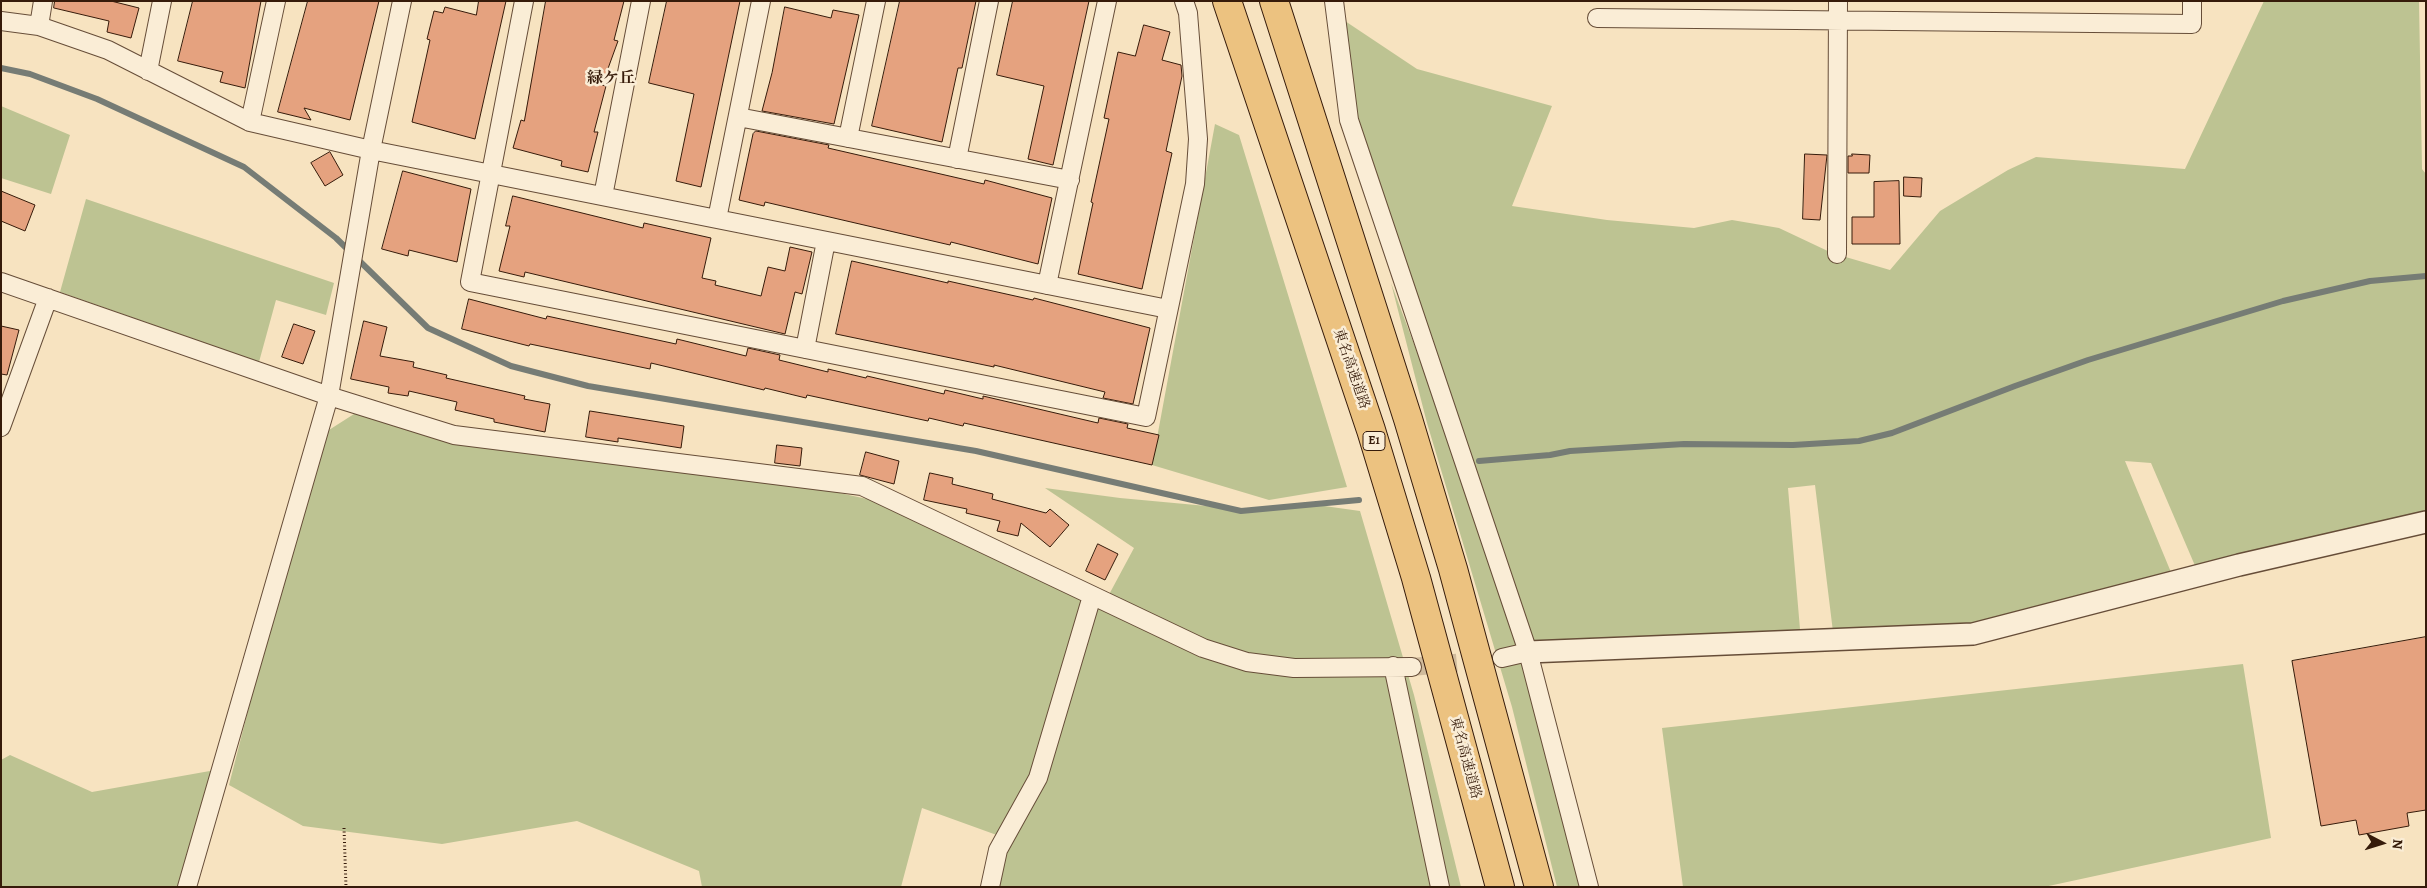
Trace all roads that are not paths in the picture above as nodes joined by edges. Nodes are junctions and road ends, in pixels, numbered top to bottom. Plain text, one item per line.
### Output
1 (43, 1) edge
2 (162, 1) edge
3 (276, 1) edge
4 (402, 1) edge
5 (524, 1) edge
6 (641, 1) edge
7 (761, 1) edge
8 (876, 1) edge
9 (989, 1) edge
10 (1107, 1) edge
11 (1184, 1) edge
12 (1227, 1) edge
13 (1274, 1) edge
14 (1334, 1) edge
15 (1838, 1) edge
16 (2192, 1) edge
17 (1597, 18) dead end
18 (1, 21) edge
19 (1838, 21) junction
20 (39, 26) junction
21 (148, 71) junction
22 (738, 118) junction
23 (250, 122) junction
24 (848, 138) junction
25 (371, 150) junction
26 (958, 159) junction
27 (491, 174) junction
28 (1070, 180) junction
29 (603, 196) junction
30 (717, 219) junction
31 (826, 241) junction
32 (1837, 254) dead end
33 (1, 282) edge
34 (1047, 285) junction
35 (48, 298) junction
36 (1168, 309) junction
37 (805, 349) junction
38 (330, 396) junction
39 (1, 427) edge
40 (2426, 522) edge
41 (1092, 596) junction
42 (1528, 652) junction
43 (1502, 658) tunnel mouth
44 (1392, 666) junction
45 (1412, 667) tunnel mouth
46 (187, 887) edge
47 (990, 887) edge
48 (1440, 887) edge
49 (1500, 887) edge
50 (1538, 887) edge
51 (1589, 887) edge

1 - 20 street
2 - 21 street
3 - 23 street
4 - 25 street
5 - 27 street
6 - 29 street
7 - 22 street
8 - 24 street
9 - 26 street
10 - 28 street
11 - 36 street
12 - 49 highway, 東名高速道路 / E1
13 - 50 highway
14 - 42 street
15 - 19 street
16 - 19 street
17 - 19 street
18 - 20 street
19 - 32 street
20 - 21 street
21 - 23 street
22 - 24 street
22 - 30 street
23 - 25 street
24 - 26 street
25 - 27 street
25 - 38 street
26 - 28 street
27 - 29 street
27 - 37 street
28 - 34 street
29 - 30 street
30 - 31 street
31 - 34 street
31 - 37 street
33 - 35 street
34 - 36 street
35 - 38 street
35 - 39 street
36 - 37 street
38 - 41 street
38 - 46 street
40 - 42 street
41 - 44 street
41 - 47 street
42 - 43 street
42 - 51 street
44 - 45 street
44 - 48 street

